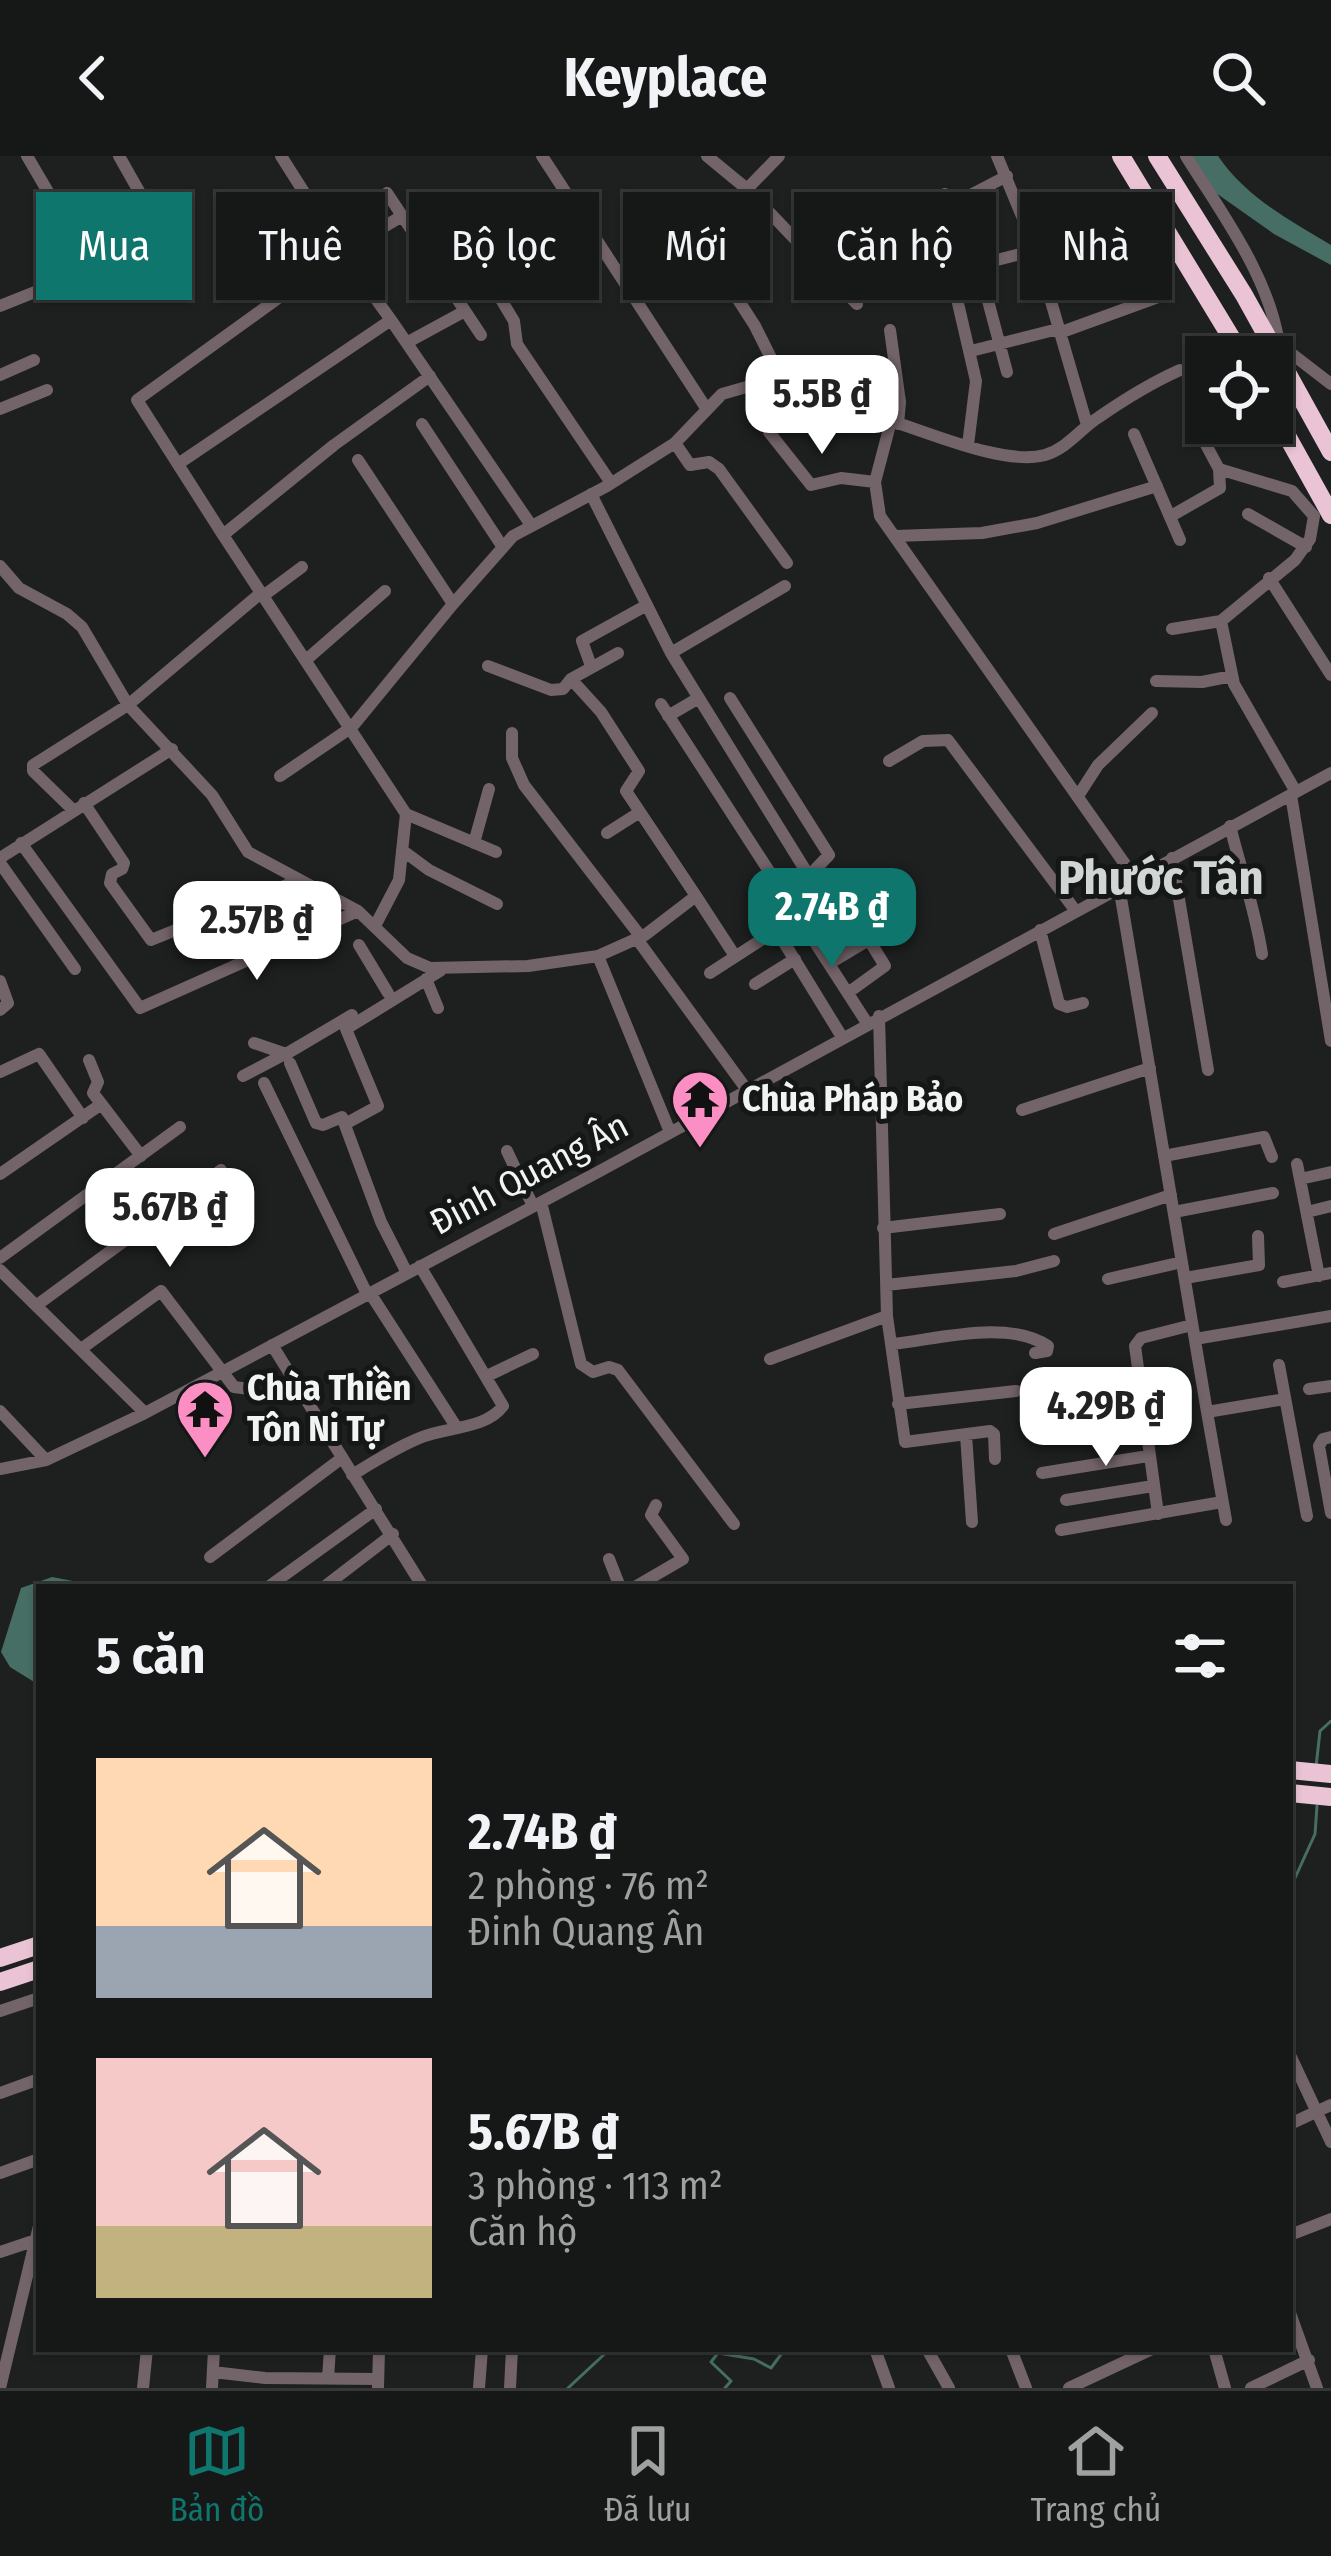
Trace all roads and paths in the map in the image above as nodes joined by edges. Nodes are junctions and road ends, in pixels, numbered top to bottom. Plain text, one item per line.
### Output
1 (27, 156) edge
2 (119, 156) edge
3 (281, 156) edge
4 (707, 156) edge
5 (779, 156) edge
6 (1121, 156) edge
7 (1157, 156) edge
8 (1186, 156) edge
9 (547, 158) edge
10 (1002, 158) edge
11 (1007, 176) junction
12 (747, 190) junction
13 (48, 192) edge
14 (139, 192) edge
15 (304, 192) edge
16 (976, 192) edge
17 (387, 193) dead end
18 (1020, 209) edge
19 (402, 216) junction
20 (385, 226) edge
21 (794, 236) edge
22 (36, 292) edge
23 (275, 300) edge
24 (377, 300) edge
25 (501, 300) edge
26 (738, 300) edge
27 (853, 300) edge
28 (958, 300) edge
29 (988, 300) edge
30 (1049, 300) edge
31 (1149, 300) edge
32 (857, 304) dead end
33 (0, 306) edge
34 (466, 311) junction
35 (392, 320) junction
36 (890, 330) dead end
37 (1058, 331) junction
38 (481, 335) dead end
39 (1230, 336) edge
40 (408, 342) junction
41 (999, 343) junction
42 (971, 351) junction
43 (34, 360) dead end
44 (1180, 370) dead end
45 (1006, 372) dead end
46 (0, 375) edge
47 (430, 376) junction
48 (1331, 384) edge
49 (47, 390) dead end
50 (787, 390) junction
51 (706, 407) junction
52 (0, 409) edge
53 (894, 423) junction
54 (422, 424) dead end
55 (1087, 425) junction
56 (769, 432) dead end
57 (1134, 434) dead end
58 (675, 443) junction
59 (1206, 444) edge
60 (1291, 444) edge
61 (968, 445) junction
62 (1331, 452) edge
63 (358, 460) dead end
64 (178, 464) junction
65 (1219, 469) junction
66 (875, 482) junction
67 (611, 484) junction
68 (1157, 486) junction
69 (591, 494) junction
70 (1249, 514) dead end
71 (1331, 515) edge
72 (1171, 516) junction
73 (531, 525) junction
74 (223, 535) junction
75 (895, 536) junction
76 (1180, 540) dead end
77 (502, 546) junction
78 (1306, 547) junction
79 (788, 563) dead end
80 (0, 566) edge
81 (302, 567) dead end
82 (1269, 578) junction
83 (785, 586) dead end
84 (385, 591) dead end
85 (262, 594) junction
86 (453, 604) junction
87 (647, 605) junction
88 (1221, 621) junction
89 (1172, 629) dead end
90 (618, 653) dead end
91 (670, 653) junction
92 (306, 660) junction
93 (488, 666) dead end
94 (591, 666) junction
95 (1331, 675) edge
96 (1232, 676) junction
97 (571, 679) junction
98 (1156, 681) dead end
99 (730, 698) dead end
100 (697, 699) junction
101 (128, 705) junction
102 (1152, 713) dead end
103 (352, 727) junction
104 (512, 733) dead end
105 (172, 749) junction
106 (729, 753) junction
107 (889, 760) dead end
108 (703, 770) junction
109 (1331, 772) edge
110 (280, 776) dead end
111 (489, 789) dead end
112 (1293, 793) junction
113 (1078, 796) junction
114 (79, 806) junction
115 (640, 812) junction
116 (406, 814) junction
117 (1231, 826) junction
118 (608, 833) dead end
119 (21, 843) junction
120 (474, 843) junction
121 (402, 850) junction
122 (496, 852) dead end
123 (1172, 858) junction
124 (0, 861) edge
125 (808, 876) junction
126 (1134, 877) junction
127 (299, 880) junction
128 (1119, 886) junction
129 (839, 891) dead end
130 (784, 893) junction
131 (696, 896) junction
132 (800, 899) dead end
133 (497, 904) dead end
134 (1075, 910) junction
135 (358, 911) junction
136 (375, 926) junction
137 (1040, 930) junction
138 (639, 938) junction
139 (870, 939) junction
140 (359, 945) dead end
141 (1262, 954) dead end
142 (598, 956) junction
143 (735, 956) junction
144 (795, 958) junction
145 (834, 961) junction
146 (75, 969) dead end
147 (432, 973) junction
148 (710, 973) dead end
149 (0, 981) edge
150 (755, 984) dead end
151 (849, 992) junction
152 (388, 993) junction
153 (1083, 1003) dead end
154 (438, 1008) dead end
155 (0, 1010) edge
156 (873, 1019) junction
157 (842, 1036) junction
158 (1331, 1041) edge
159 (254, 1043) dead end
160 (288, 1058) junction
161 (89, 1060) dead end
162 (1150, 1068) junction
163 (1208, 1070) dead end
164 (0, 1072) edge
165 (243, 1076) dead end
166 (264, 1083) dead end
167 (747, 1090) junction
168 (100, 1106) junction
169 (1022, 1110) dead end
170 (83, 1118) junction
171 (345, 1124) junction
172 (180, 1127) dead end
173 (670, 1132) junction
174 (507, 1151) dead end
175 (141, 1156) junction
176 (1164, 1156) junction
177 (1272, 1156) dead end
178 (221, 1170) dead end
179 (1331, 1172) edge
180 (0, 1174) edge
181 (1273, 1193) dead end
182 (1171, 1195) junction
183 (537, 1204) junction
184 (1331, 1206) edge
185 (1174, 1212) junction
186 (1307, 1212) junction
187 (1000, 1214) dead end
188 (884, 1228) junction
189 (1054, 1234) dead end
190 (1258, 1236) dead end
191 (0, 1258) edge
192 (1054, 1261) dead end
193 (1182, 1262) junction
194 (0, 1270) edge
195 (413, 1270) junction
196 (1325, 1274) edge
197 (1185, 1278) junction
198 (1108, 1279) dead end
199 (1282, 1282) dead end
200 (886, 1285) junction
201 (368, 1294) junction
202 (37, 1305) junction
203 (887, 1316) junction
204 (1331, 1316) edge
205 (1193, 1332) junction
206 (892, 1344) junction
207 (272, 1345) junction
208 (81, 1349) junction
209 (1035, 1353) dead end
210 (533, 1354) dead end
211 (770, 1359) dead end
212 (1279, 1365) dead end
213 (222, 1371) junction
214 (487, 1376) junction
215 (1331, 1386) edge
216 (250, 1389) dead end
217 (1309, 1389) dead end
218 (1016, 1391) dead end
219 (1140, 1396) junction
220 (1286, 1399) junction
221 (898, 1403) junction
222 (0, 1411) edge
223 (1054, 1411) dead end
224 (1207, 1412) junction
225 (145, 1413) junction
226 (457, 1428) junction
227 (966, 1435) junction
228 (1331, 1437) edge
229 (1148, 1456) junction
230 (342, 1459) junction
231 (995, 1459) dead end
232 (46, 1460) junction
233 (1101, 1463) junction
234 (0, 1469) edge
235 (352, 1474) junction
236 (1042, 1474) dead end
237 (1153, 1486) junction
238 (1107, 1493) junction
239 (1066, 1500) dead end
240 (1222, 1502) junction
241 (656, 1505) dead end
242 (376, 1509) junction
243 (1331, 1513) edge
244 (1158, 1514) junction
245 (1307, 1516) dead end
246 (1226, 1520) dead end
247 (972, 1522) dead end
248 (734, 1524) dead end
249 (1061, 1530) dead end
250 (393, 1534) junction
251 (211, 1557) dead end
252 (609, 1559) dead end
253 (272, 1584) edge
254 (328, 1584) edge
255 (421, 1584) edge
256 (619, 1584) edge
257 (640, 1584) edge
258 (1294, 1770) edge
259 (1331, 1774) edge
260 (1293, 1793) edge
261 (1331, 1797) edge
262 (36, 1946) edge
263 (0, 1958) edge
264 (36, 1970) edge
265 (0, 1982) edge
266 (36, 1999) edge
267 (0, 2011) edge
268 (1293, 2059) edge
269 (36, 2080) edge
270 (0, 2093) edge
271 (1325, 2107) edge
272 (1293, 2123) edge
273 (1331, 2142) edge
274 (36, 2160) edge
275 (0, 2174) edge
276 (1331, 2218) edge
277 (36, 2234) edge
278 (1293, 2234) edge
279 (0, 2252) edge
280 (34, 2277) edge
281 (22, 2301) junction
282 (36, 2303) edge
283 (1293, 2320) edge
284 (16, 2323) junction
285 (0, 2328) edge
286 (147, 2352) edge
287 (214, 2352) edge
288 (331, 2352) edge
289 (379, 2352) edge
290 (482, 2352) edge
291 (512, 2352) edge
292 (876, 2352) edge
293 (929, 2352) edge
294 (1012, 2352) edge
295 (1146, 2352) edge
296 (1215, 2352) edge
297 (1310, 2360) junction
298 (213, 2372) junction
299 (328, 2378) junction
300 (1281, 2381) edge
301 (378, 2384) edge
302 (0, 2388) edge
303 (142, 2388) edge
304 (212, 2388) edge
305 (478, 2388) edge
306 (510, 2388) edge
307 (889, 2388) edge
308 (949, 2388) edge
309 (1026, 2388) edge
310 (1069, 2388) edge
311 (1225, 2388) edge
312 (1251, 2388) edge
313 (1317, 2388) edge

1 - 13 street
2 - 14 street
3 - 15 street
4 - 12 street
5 - 12 street
6 - 39 highway
7 - 62 highway
8 - 48 street
9 - 51 street
10 - 11 street
11 - 16 street
11 - 18 street
12 - 21 street
17 - 19 street
19 - 20 street
19 - 34 street
22 - 33 street
23 - 64 street
24 - 35 street
25 - 67 street
26 - 50 street
27 - 32 street
28 - 42 street
29 - 41 street
30 - 37 street
31 - 37 street
34 - 38 street
34 - 40 street
35 - 40 street
35 - 64 street
36 - 53 street
37 - 41 street
37 - 55 street
40 - 47 street
41 - 42 street
41 - 45 street
42 - 61 street
43 - 46 street
44 - 55 street
47 - 73 street
47 - 74 street
49 - 52 street
50 - 51 street
50 - 53 street
51 - 58 street
53 - 61 street
53 - 66 street
54 - 77 street
55 - 61 street
56 - 66 street
57 - 68 street
58 - 67 street
58 - 79 street
59 - 65 street
60 - 71 highway
63 - 86 street
64 - 74 street
65 - 72 street
65 - 78 street
66 - 75 street
67 - 69 street
68 - 72 street
68 - 75 street
69 - 73 street
69 - 87 street
70 - 78 street
72 - 76 street
73 - 77 street
74 - 85 street
75 - 113 street
77 - 86 street
78 - 82 street
80 - 101 street
81 - 85 street
82 - 88 street
82 - 95 street
83 - 91 street
84 - 92 street
85 - 92 street
85 - 101 street
86 - 103 street
87 - 91 street
87 - 94 street
88 - 89 street
88 - 96 street
90 - 94 street
91 - 100 street
92 - 103 street
93 - 97 street
94 - 97 street
96 - 98 street
96 - 112 street
97 - 115 street
99 - 125 street
100 - 106 street
100 - 108 street
101 - 105 street
101 - 114 street
102 - 113 street
103 - 110 street
103 - 116 street
104 - 138 street
105 - 114 street
105 - 127 street
106 - 108 street
106 - 125 street
107 - 134 street
108 - 130 street
109 - 112 street, Đinh Quang Ân
111 - 120 street
112 - 117 street, Đinh Quang Ân
112 - 158 street
113 - 126 street
114 - 119 street
114 - 127 street
115 - 118 street
115 - 131 street
116 - 120 street
116 - 121 street
117 - 123 street, Đinh Quang Ân
117 - 141 street
119 - 124 street
119 - 135 street
120 - 122 street
121 - 133 street
121 - 136 street
123 - 126 street, Đinh Quang Ân
123 - 163 street
124 - 146 street
125 - 130 street
126 - 128 street, Đinh Quang Ân
127 - 135 street
128 - 134 street, Đinh Quang Ân
128 - 162 street
129 - 139 street
130 - 145 street
131 - 138 street
131 - 143 street
132 - 145 street
134 - 137 street, Đinh Quang Ân
135 - 136 street
136 - 147 street
137 - 153 street
137 - 156 street, Đinh Quang Ân
138 - 142 street
138 - 167 street
139 - 145 street
139 - 151 street
140 - 152 street
142 - 147 street
142 - 173 street
143 - 144 street
143 - 148 street
144 - 150 street
144 - 157 street
145 - 151 street
147 - 152 street
147 - 154 street
147 - 171 street
149 - 155 street
151 - 156 street
152 - 160 street
156 - 157 street, Đinh Quang Ân
156 - 188 street
157 - 167 street, Đinh Quang Ân
159 - 160 street
160 - 165 street
160 - 171 street
161 - 168 street
162 - 169 street
162 - 176 street
164 - 170 street
166 - 201 street
167 - 173 street, Đinh Quang Ân
168 - 170 street
168 - 175 street
170 - 180 street
171 - 195 street
172 - 175 street
173 - 183 street, Đinh Quang Ân
174 - 183 street
175 - 191 street
176 - 177 street
176 - 182 street
178 - 202 street
179 - 186 street
181 - 185 street
182 - 185 street
182 - 189 street
183 - 195 street, Đinh Quang Ân
183 - 248 street
184 - 186 street
185 - 193 street
186 - 196 street
187 - 188 street
188 - 200 street
190 - 197 street
192 - 200 street
193 - 197 street
193 - 198 street
194 - 202 street
195 - 201 street, Đinh Quang Ân
195 - 214 street
196 - 199 street
197 - 205 street
200 - 203 street
201 - 207 street, Đinh Quang Ân
201 - 226 street
202 - 208 street
203 - 206 street
203 - 211 street
204 - 205 street
205 - 219 street
205 - 224 street
206 - 209 street
206 - 221 street
207 - 213 street, Đinh Quang Ân
207 - 230 street
208 - 213 street
208 - 225 street
210 - 214 street
212 - 220 street
213 - 216 street
213 - 225 street, Đinh Quang Ân
214 - 226 street
215 - 217 street
218 - 221 street
219 - 223 street
219 - 229 street
220 - 224 street
220 - 245 street
221 - 227 street
222 - 232 street
224 - 240 street
225 - 232 street, Đinh Quang Ân
226 - 235 street
227 - 231 street
227 - 247 street
228 - 243 street
229 - 233 street
229 - 237 street
230 - 235 street
230 - 251 street
232 - 234 street, Đinh Quang Ân
233 - 236 street
233 - 238 street
235 - 242 street
237 - 238 street
237 - 244 street
238 - 239 street
240 - 244 street
240 - 246 street
241 - 257 street
242 - 250 street
242 - 253 street
244 - 249 street
250 - 254 street
250 - 255 street
252 - 256 street
258 - 259 highway
260 - 261 highway
262 - 263 highway
264 - 265 highway
266 - 267 street
268 - 271 street
269 - 270 street
271 - 272 street
271 - 273 street
274 - 275 street
276 - 278 street
277 - 279 street
280 - 281 street
281 - 282 street
281 - 284 street
283 - 297 street
284 - 285 street
284 - 302 street
286 - 303 street
287 - 298 street
288 - 299 street
289 - 301 street
290 - 305 street
291 - 306 street
292 - 307 street
293 - 308 street
294 - 309 street
295 - 310 street
296 - 311 street
297 - 300 street
297 - 313 street
298 - 299 street
298 - 304 street
299 - 301 street
300 - 312 street

